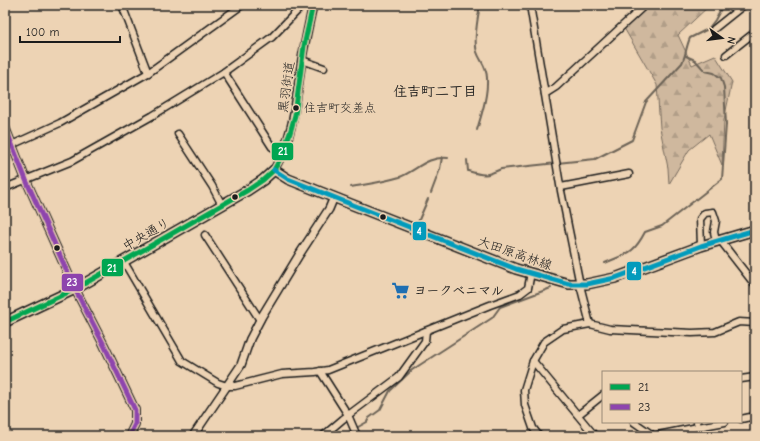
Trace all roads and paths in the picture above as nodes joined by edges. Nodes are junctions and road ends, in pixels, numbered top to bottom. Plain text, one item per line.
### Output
1 (122, 5) edge
2 (242, 5) edge
3 (303, 5) edge
4 (313, 5) edge
5 (530, 5) edge
6 (645, 5) edge
7 (744, 5) edge
8 (714, 29) dead end
9 (755, 32) edge
10 (726, 55) dead end
11 (302, 60) junction
12 (324, 68) dead end
13 (224, 72) junction
14 (148, 73) junction
15 (545, 94) junction
16 (5, 127) edge
17 (178, 134) dead end
18 (8, 146) edge
19 (282, 153) junction
20 (274, 170) junction
21 (629, 174) dead end
22 (26, 180) junction
23 (561, 187) junction
24 (5, 188) edge
25 (334, 197) junction
26 (222, 205) junction
27 (755, 230) edge
28 (205, 235) dead end
29 (718, 241) junction
30 (700, 246) junction
31 (124, 262) junction
32 (531, 273) junction
33 (580, 285) junction
34 (755, 285) edge
35 (75, 289) junction
36 (260, 320) junction
37 (5, 322) edge
38 (755, 323) edge
39 (590, 324) junction
40 (426, 331) junction
41 (533, 361) junction
42 (320, 371) junction
43 (755, 377) edge
44 (742, 379) edge
45 (227, 386) junction
46 (602, 396) edge
47 (578, 414) junction
48 (348, 415) junction
49 (755, 416) edge
50 (742, 419) edge
51 (635, 423) edge
52 (712, 423) edge
53 (698, 424) edge
54 (129, 436) edge
55 (193, 436) edge
56 (322, 436) edge
57 (357, 436) edge
58 (539, 436) edge
59 (595, 436) edge
60 (654, 436) edge

1 - 14 street
2 - 14 street
3 - 13 street
4 - 11 street, 黒羽街道
5 - 15 street
6 - 15 street
7 - 8 street
9 - 10 street
11 - 12 street
11 - 19 street, 黒羽街道
13 - 19 street
13 - 22 street
14 - 18 street
15 - 23 street
16 - 18 street
17 - 26 street
18 - 22 street
19 - 20 street, 黒羽街道
20 - 25 main road, 大田原高林線
20 - 26 main road, 中央通り
21 - 23 street
22 - 24 street
22 - 35 street
23 - 33 street
25 - 32 main road, 大田原高林線
25 - 36 street
26 - 31 main road, 中央通り
27 - 29 main road, 大田原高林線
28 - 36 street
29 - 30 main road, 大田原高林線
29 - 30 street
29 - 34 street
30 - 33 main road, 大田原高林線
31 - 35 main road, 中央通り
31 - 45 street
32 - 33 main road, 大田原高林線
32 - 40 street
33 - 39 street
35 - 37 main road, 中央通り
35 - 54 street
36 - 45 street
38 - 39 street
39 - 41 street
40 - 42 street
40 - 48 street
41 - 47 street
41 - 58 street
42 - 45 street
42 - 48 street
43 - 44 street
45 - 55 street
46 - 47 street
47 - 59 street
48 - 56 street
48 - 57 street
49 - 50 street
51 - 60 street
52 - 53 street
53 - 60 street

